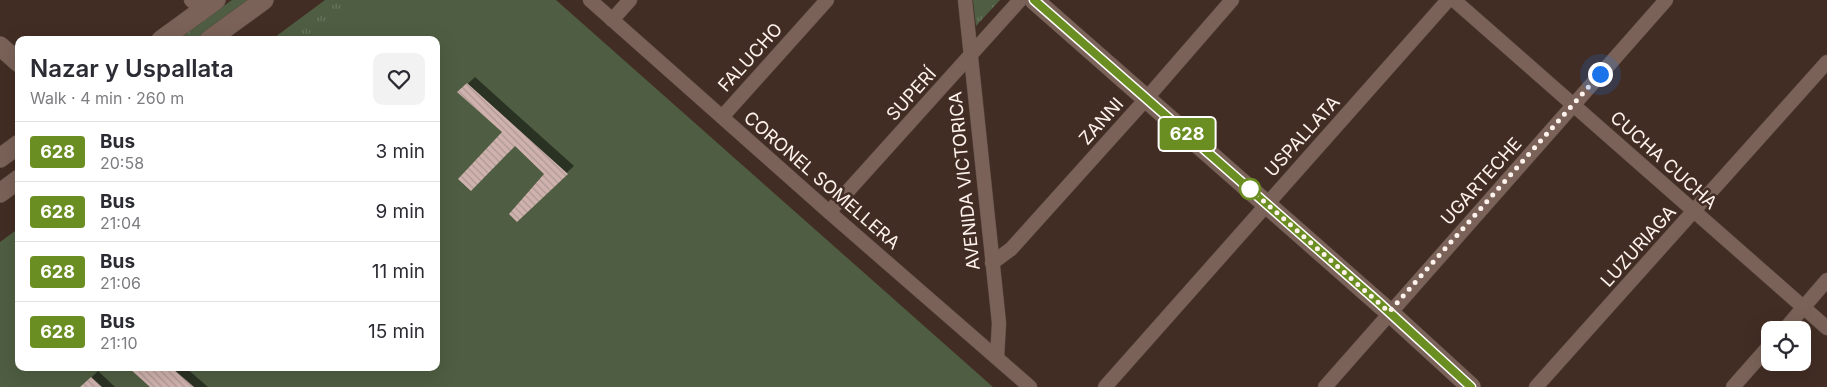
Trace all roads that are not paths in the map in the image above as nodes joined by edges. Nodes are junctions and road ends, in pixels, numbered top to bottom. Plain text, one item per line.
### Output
1 (264, 0) edge
2 (590, 0) edge
3 (630, 0) edge
4 (827, 0) edge
5 (965, 0) edge
6 (1020, 0) edge
7 (1034, 0) edge
8 (1232, 0) edge
9 (1448, 0) edge
10 (1454, 0) edge
11 (1666, 0) edge
12 (203, 3) edge
13 (612, 20) junction
14 (166, 36) edge
15 (214, 36) edge
16 (0, 46) edge
17 (970, 56) junction
18 (15, 59) edge
19 (1827, 62) edge
20 (1146, 98) junction
21 (1574, 104) junction
22 (722, 117) junction
23 (15, 147) edge
24 (0, 158) edge
25 (15, 182) edge
26 (0, 193) edge
27 (1266, 203) junction
28 (829, 212) junction
29 (1694, 212) junction
30 (992, 263) junction
31 (1827, 280) edge
32 (1803, 308) junction
33 (1389, 312) junction
34 (1792, 321) edge
35 (1827, 328) edge
36 (1761, 355) edge
37 (997, 358) junction
38 (1030, 387) edge
39 (1105, 387) edge
40 (1324, 387) edge
41 (1471, 387) edge
42 (1536, 387) edge
43 (1733, 387) edge

1 - 15 street
2 - 13 street, CORONEL SOMELLERA
3 - 13 street
4 - 22 street, FALUCHO
5 - 17 street, AVENIDA VICTORICA
6 - 17 street, SUPERÍ
7 - 20 street
8 - 20 street, ZANNI
9 - 27 street, USPALLATA
10 - 21 street, CUCHA CUCHA
11 - 21 street, UGARTECHE
12 - 14 street
13 - 22 street, CORONEL SOMELLERA
16 - 18 street
17 - 28 street, SUPERÍ
17 - 30 street, AVENIDA VICTORICA
19 - 29 street, LUZURIAGA
20 - 27 street
20 - 30 street, ZANNI
21 - 29 street, CUCHA CUCHA
21 - 33 street, UGARTECHE
22 - 28 street, CORONEL SOMELLERA
23 - 24 street
25 - 26 street
27 - 33 street
27 - 39 street, USPALLATA
28 - 37 street, CORONEL SOMELLERA
29 - 32 street, CUCHA CUCHA
29 - 42 street, LUZURIAGA
30 - 37 street, AVENIDA VICTORICA
31 - 32 street
32 - 34 street
32 - 35 street, CUCHA CUCHA
33 - 40 street, UGARTECHE
33 - 41 street
36 - 43 street
37 - 38 street, CORONEL SOMELLERA

